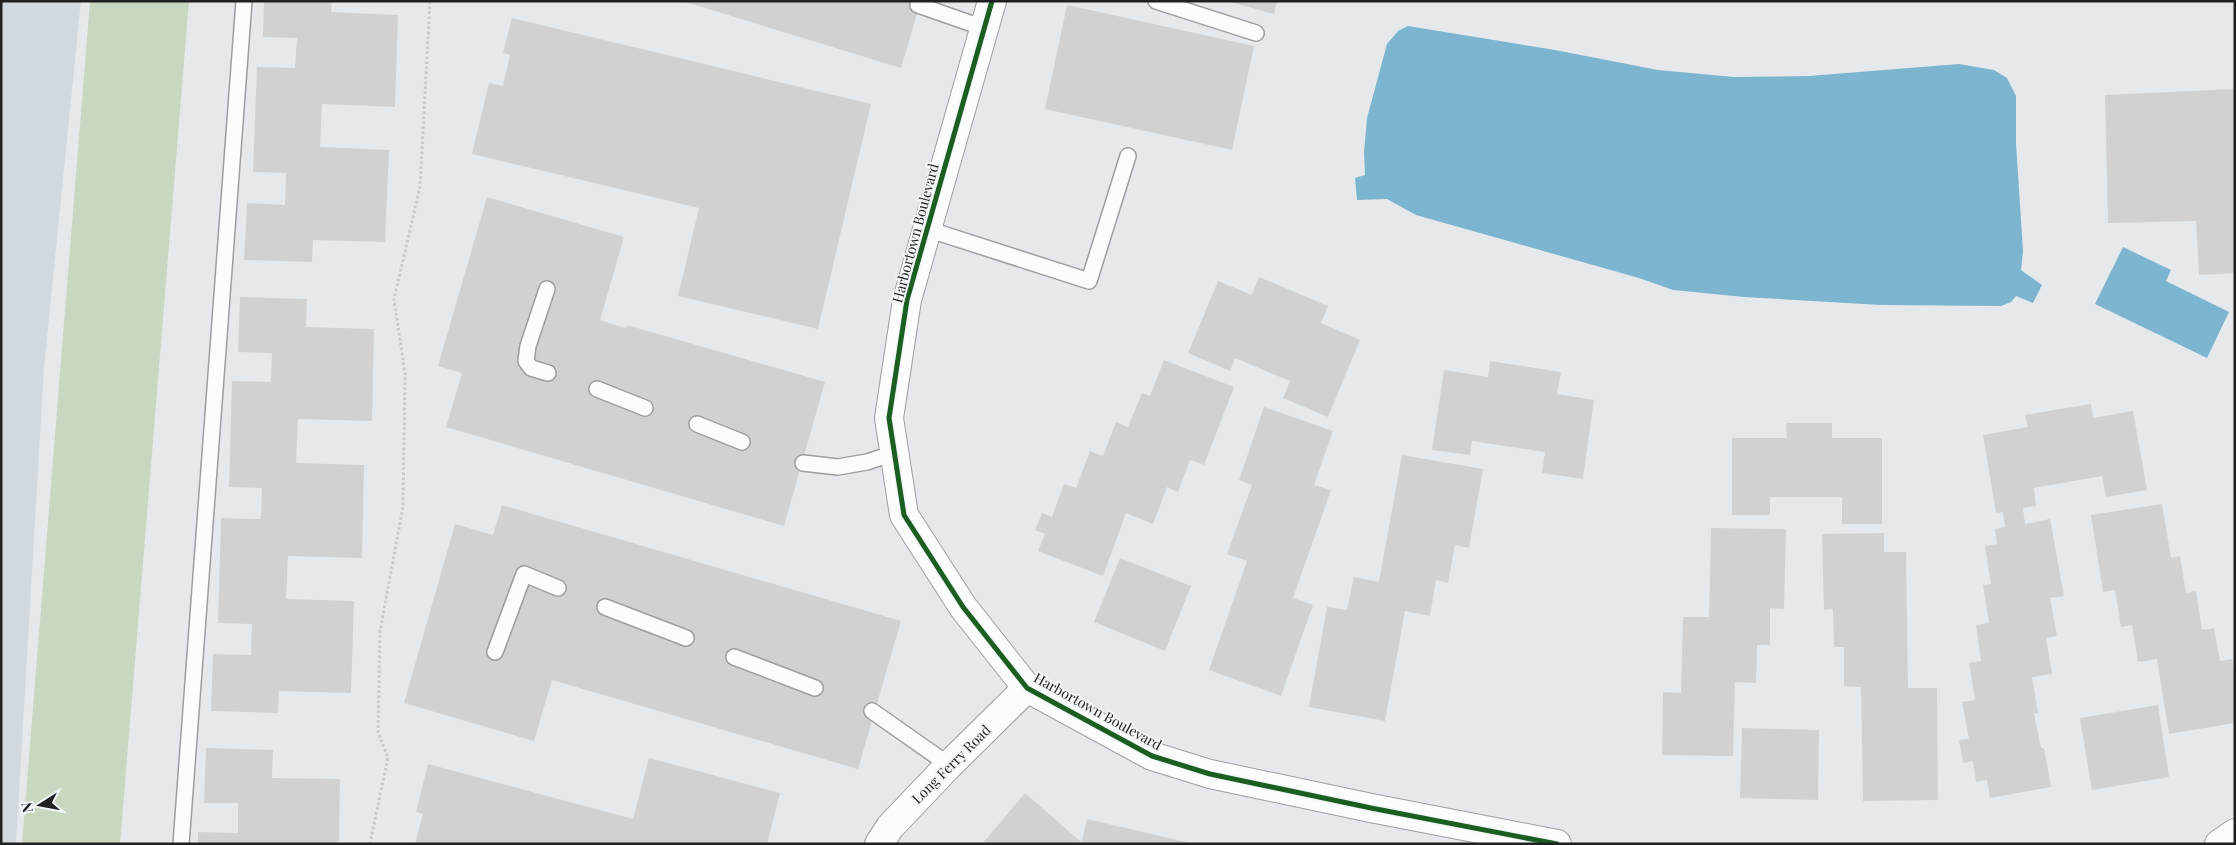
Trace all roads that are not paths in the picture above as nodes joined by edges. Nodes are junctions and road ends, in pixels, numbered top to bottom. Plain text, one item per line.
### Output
1 (244, 1) edge
2 (992, 1) edge
3 (1156, 1) edge
4 (918, 5) dead end
5 (984, 28) junction
6 (1256, 33) dead end
7 (1128, 156) dead end
8 (927, 229) junction
9 (547, 289) dead end
10 (548, 373) dead end
11 (597, 389) dead end
12 (645, 408) dead end
13 (698, 424) dead end
14 (742, 442) dead end
15 (894, 453) junction
16 (803, 463) dead end
17 (558, 588) dead end
18 (605, 607) dead end
19 (686, 638) dead end
20 (495, 652) dead end
21 (734, 657) dead end
22 (816, 688) dead end
23 (1027, 688) junction
24 (872, 710) dead end
25 (949, 765) junction
26 (2235, 833) edge
27 (1458, 834) edge
28 (181, 844) edge
29 (879, 844) edge
30 (1557, 844) edge
31 (2219, 844) edge

1 - 28 lane
2 - 5 street, Harbortown Boulevard
3 - 6 lane
4 - 5 lane
5 - 8 street, Harbortown Boulevard
7 - 8 lane
8 - 15 street, Harbortown Boulevard
9 - 10 lane
11 - 12 lane
13 - 14 lane
15 - 16 lane
15 - 23 street, Harbortown Boulevard
17 - 20 lane
18 - 19 lane
21 - 22 lane
23 - 25 street, Long Ferry Road
23 - 27 street, Harbortown Boulevard
24 - 25 lane
25 - 29 street, Long Ferry Road
26 - 31 street
27 - 30 street, Harbortown Boulevard

